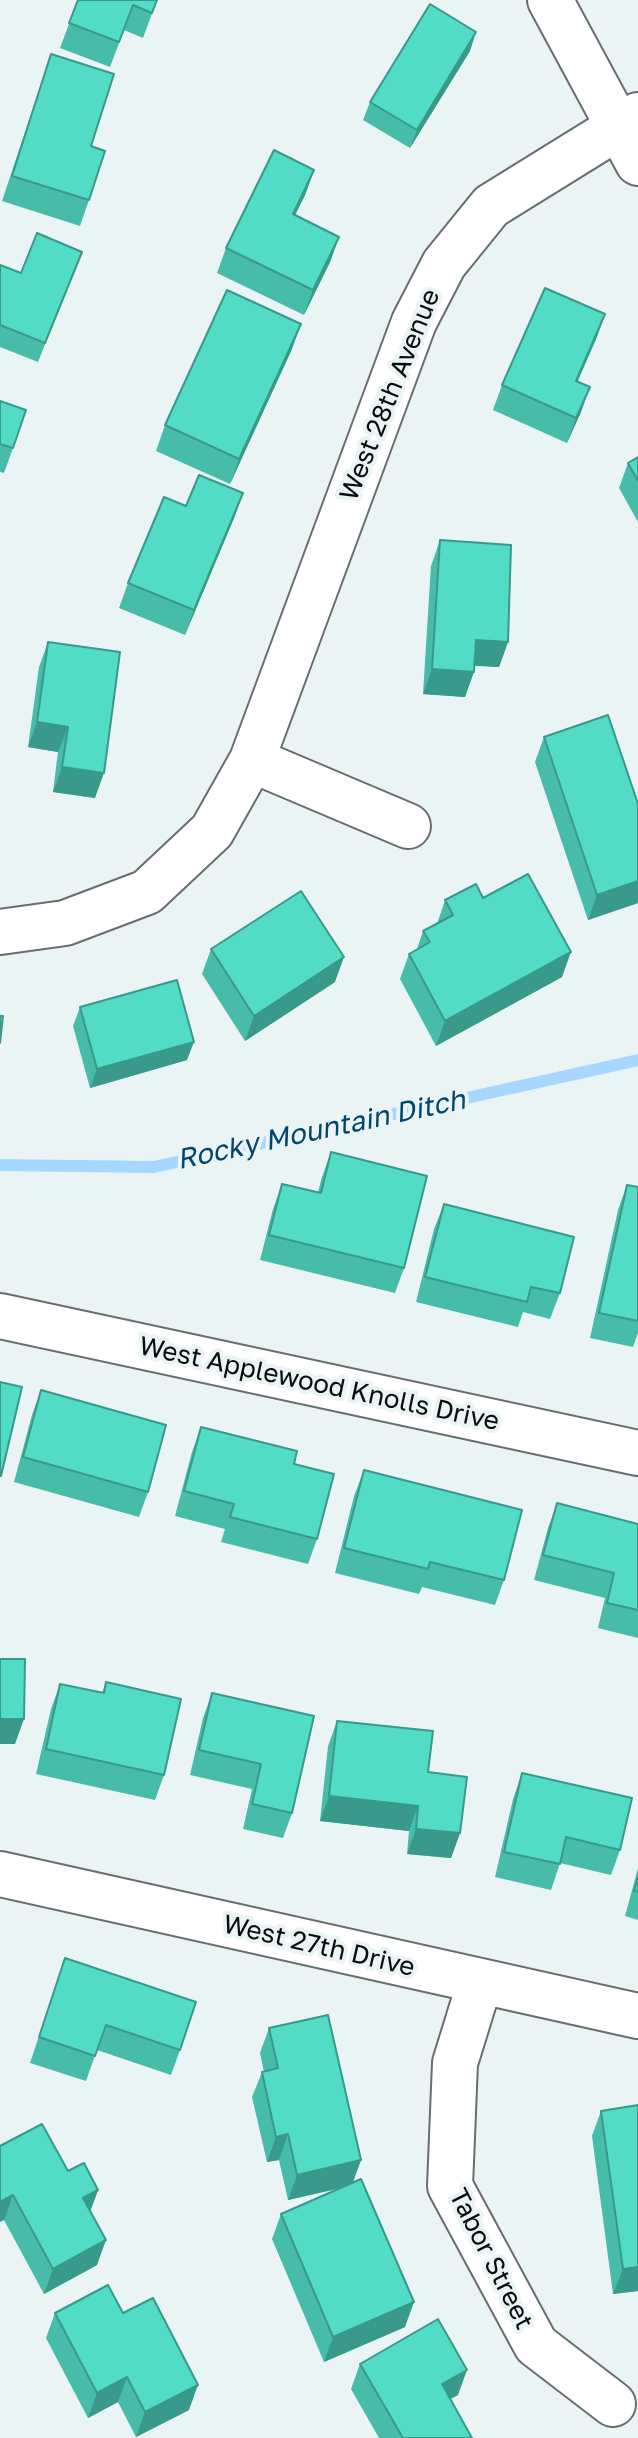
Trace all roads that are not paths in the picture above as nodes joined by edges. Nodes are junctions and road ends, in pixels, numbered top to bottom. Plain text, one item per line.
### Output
1 (550, 0) edge
2 (631, 135) edge
3 (252, 760) junction
4 (408, 826) dead end
5 (0, 932) edge
6 (0, 1316) edge
7 (638, 1453) edge
8 (0, 1874) edge
9 (480, 1982) junction
10 (638, 2016) edge
11 (613, 2404) dead end

1 - 2 street
2 - 3 street, West 28th Avenue
3 - 4 street
3 - 5 street, West 28th Avenue
6 - 7 street, West Applewood Knolls Drive
8 - 9 street, West 27th Drive
9 - 10 street, West 27th Drive
9 - 11 street, Tabor Street

